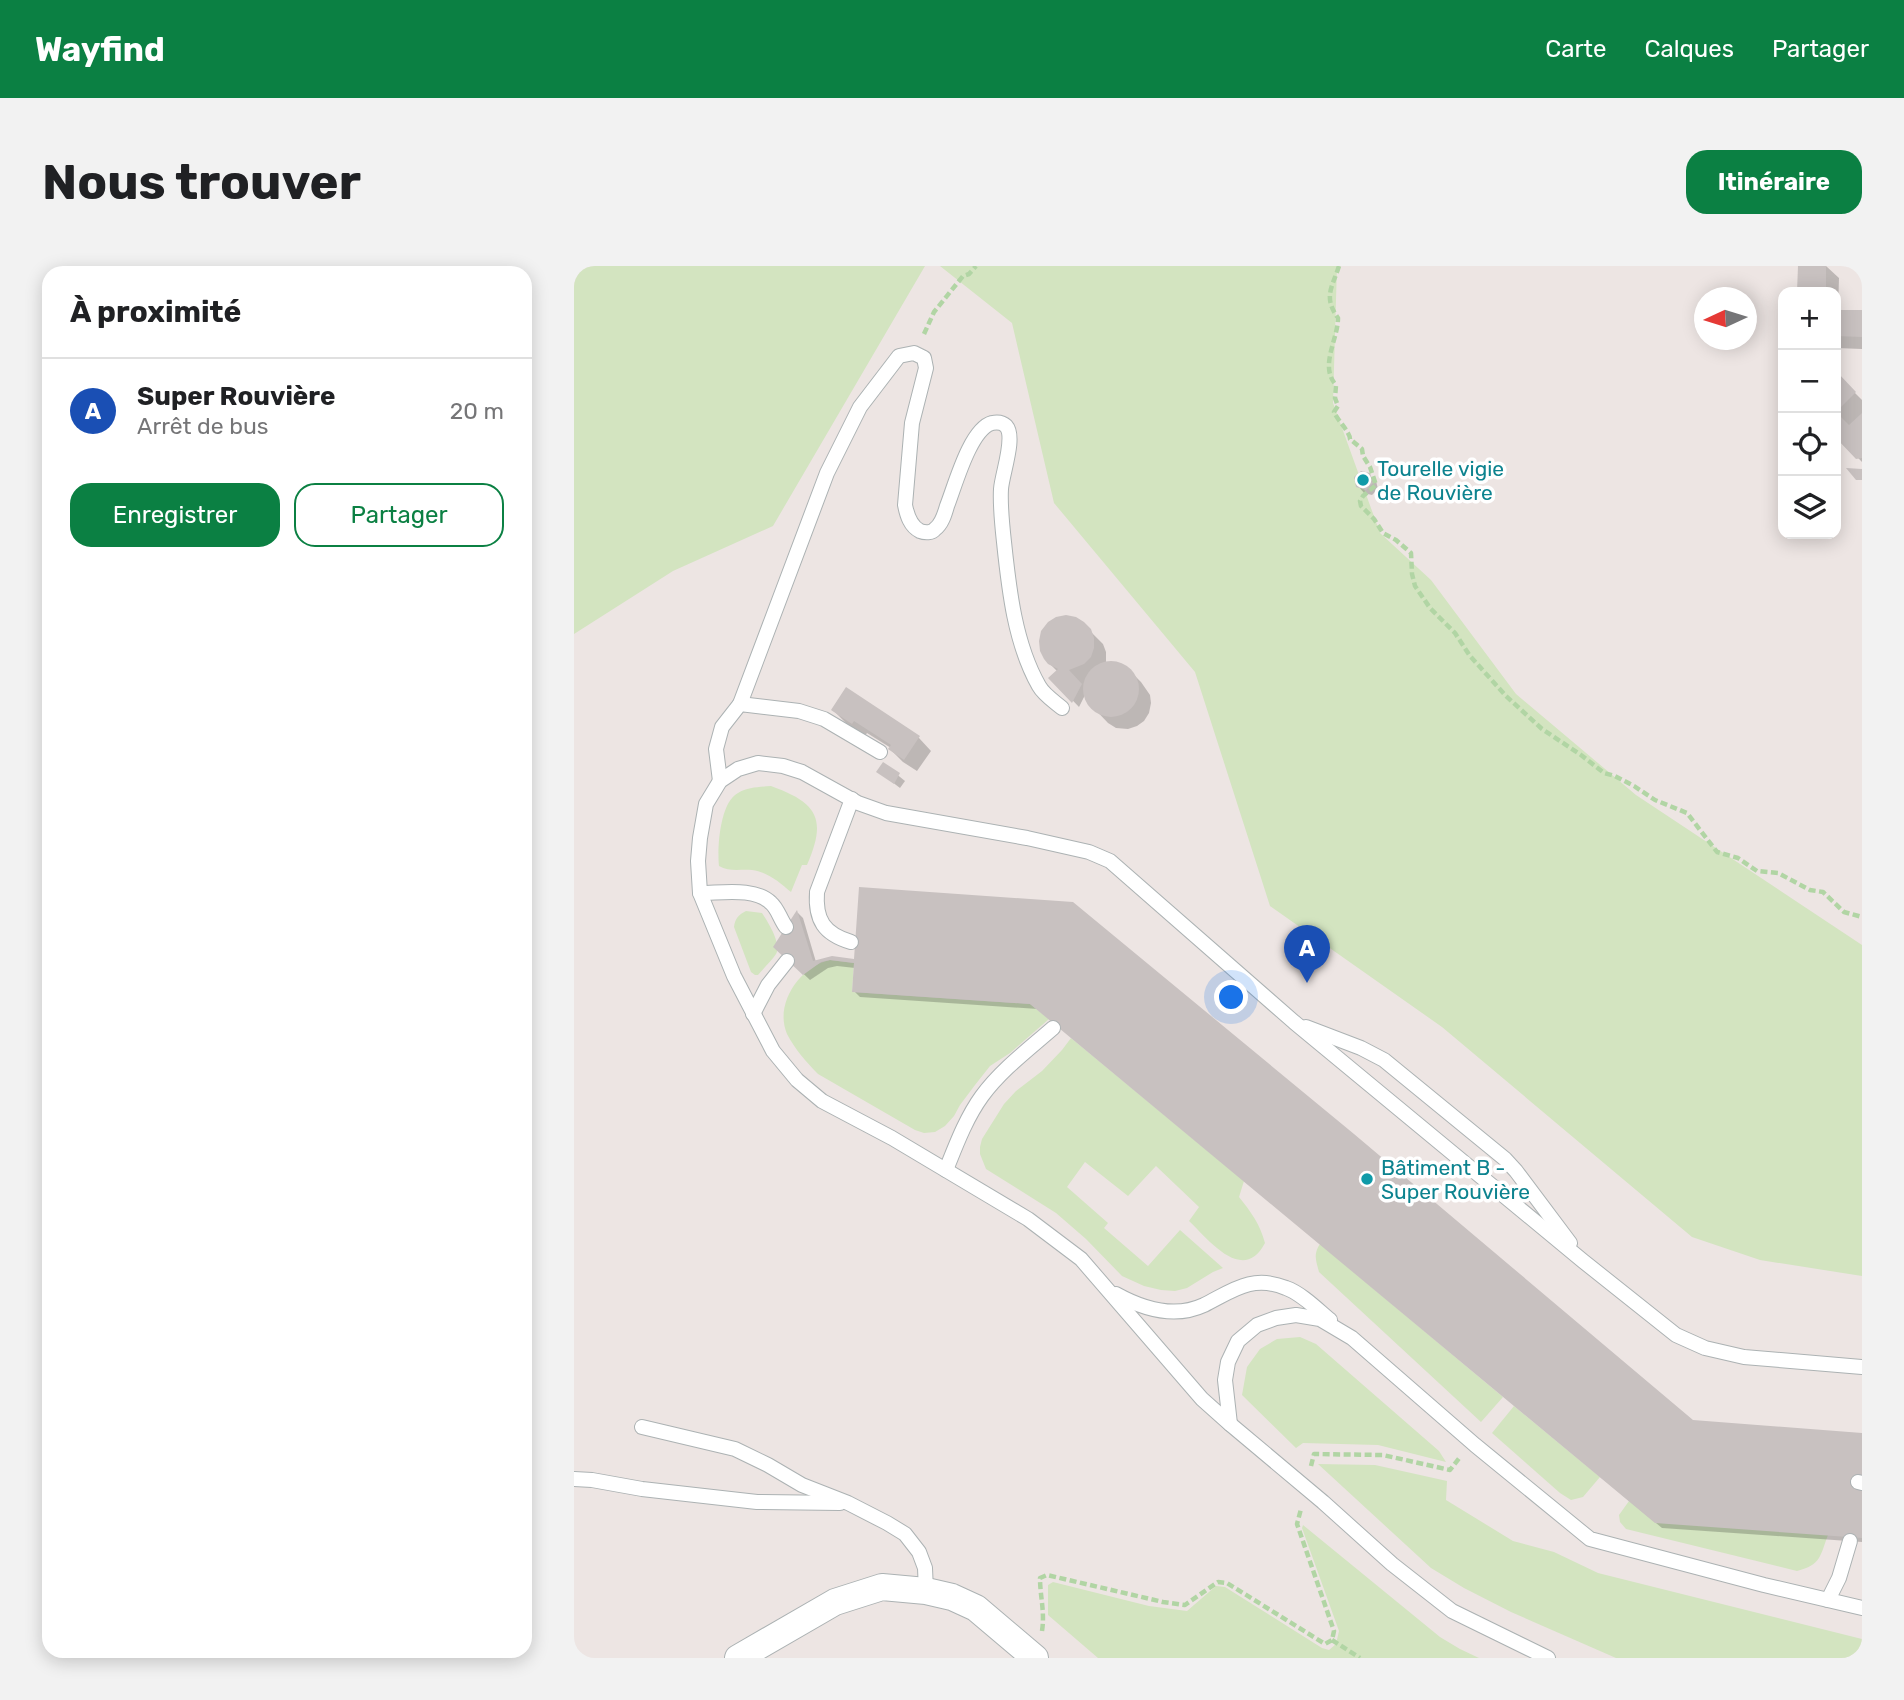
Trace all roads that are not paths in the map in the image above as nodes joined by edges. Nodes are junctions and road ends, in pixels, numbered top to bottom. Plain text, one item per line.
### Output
1 (740, 704) junction
2 (1062, 708) dead end
3 (880, 752) dead end
4 (720, 781) junction
5 (852, 799) junction
6 (701, 893) junction
7 (786, 926) dead end
8 (851, 942) dead end
9 (787, 961) dead end
10 (753, 1014) junction
11 (1294, 1022) junction
12 (1053, 1028) dead end
13 (946, 1170) junction
14 (1583, 1261) junction
15 (1105, 1288) junction
16 (1352, 1338) junction
17 (1862, 1367) edge
18 (1230, 1424) junction
19 (642, 1427) dead end
20 (574, 1479) edge
21 (848, 1503) junction
22 (1850, 1541) dead end
23 (926, 1591) junction
24 (1828, 1600) junction
25 (1862, 1608) edge
26 (738, 1658) edge
27 (1035, 1658) edge
28 (1548, 1658) edge

1 - 2 lane
1 - 3 lane
1 - 4 lane
4 - 5 lane
4 - 6 lane
5 - 8 lane
5 - 11 lane
6 - 7 lane
6 - 10 lane
9 - 10 lane
10 - 13 lane
11 - 14 lane
11 - 14 lane
12 - 13 lane
13 - 15 lane
14 - 17 lane
15 - 16 lane
15 - 18 lane
16 - 18 lane
16 - 24 lane
18 - 28 lane
19 - 21 lane
20 - 21 lane
21 - 23 lane
22 - 24 lane
23 - 26 street
23 - 27 street
24 - 25 lane

